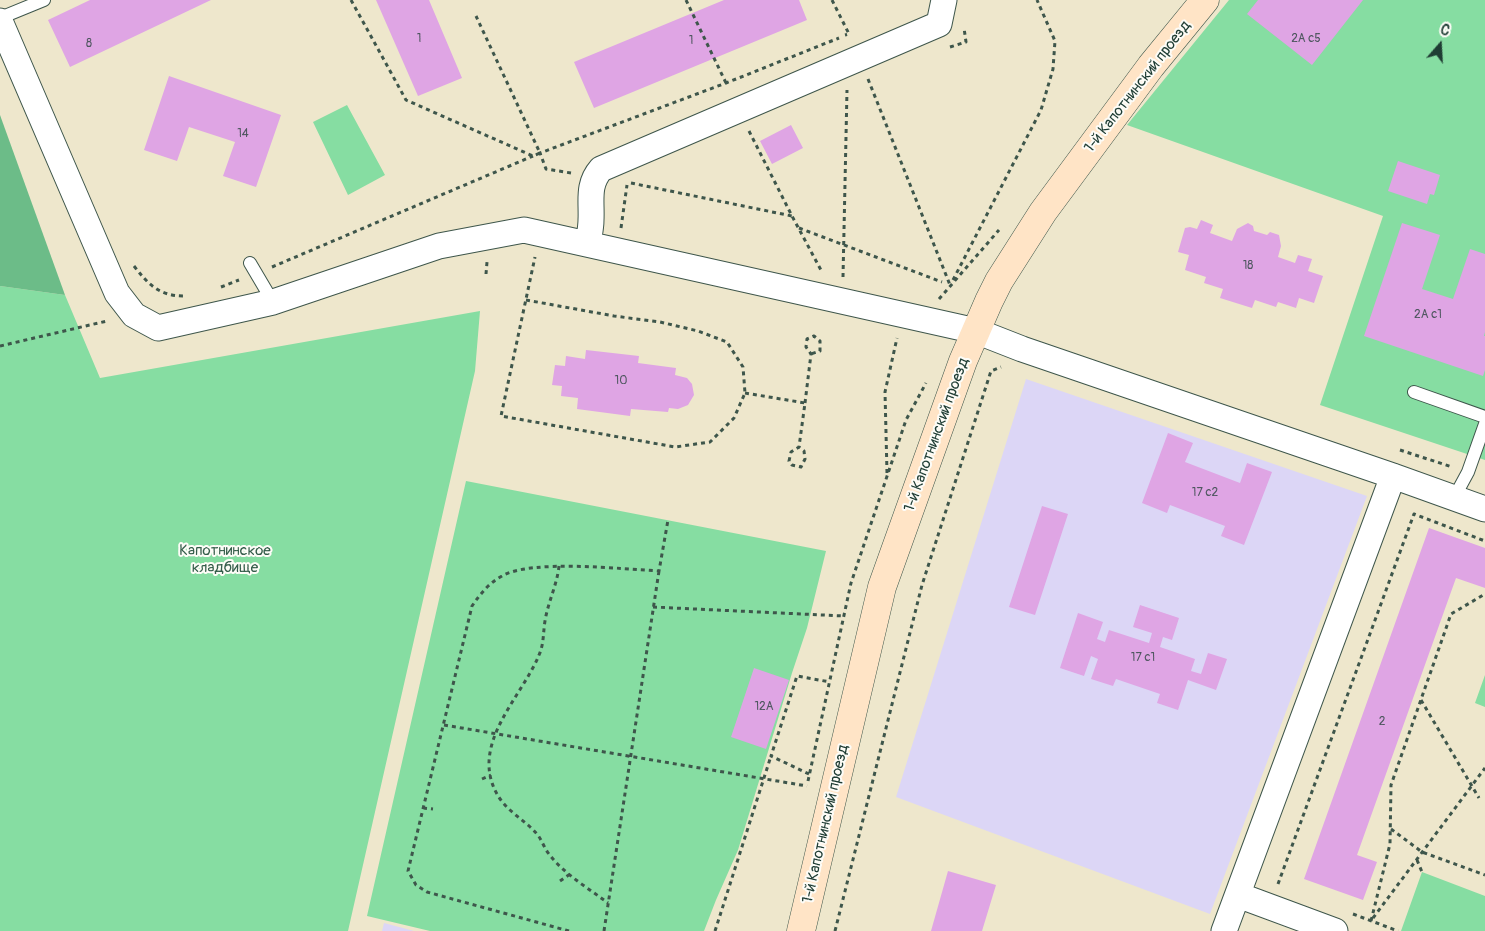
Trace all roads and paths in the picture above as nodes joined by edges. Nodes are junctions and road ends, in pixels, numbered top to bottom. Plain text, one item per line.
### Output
1 (44, 0) edge
2 (351, 0) edge
3 (686, 0) edge
4 (832, 0) edge
5 (944, 0) edge
6 (1037, 0) edge
7 (1205, 0) edge
8 (476, 16) dead end
9 (0, 20) edge
10 (867, 76) dead end
11 (726, 83) junction
12 (847, 83) dead end
13 (739, 110) junction
14 (540, 153) junction
15 (533, 156) junction
16 (632, 174) dead end
17 (627, 182) junction
18 (624, 196) dead end
19 (792, 216) junction
20 (798, 228) junction
21 (588, 244) junction
22 (844, 246) junction
23 (537, 249) dead end
24 (487, 259) dead end
25 (132, 264) dead end
26 (253, 268) junction
27 (486, 274) dead end
28 (824, 276) dead end
29 (843, 279) dead end
30 (942, 282) dead end
31 (215, 289) dead end
32 (190, 296) dead end
33 (526, 300) junction
34 (274, 302) junction
35 (134, 315) junction
36 (976, 331) junction
37 (897, 337) dead end
38 (0, 346) edge
39 (811, 354) junction
40 (1007, 364) dead end
41 (928, 379) dead end
42 (1414, 392) dead end
43 (746, 393) junction
44 (805, 402) junction
45 (1485, 417) edge
46 (1485, 424) edge
47 (799, 447) junction
48 (1393, 476) junction
49 (1454, 498) junction
50 (1485, 509) edge
51 (668, 520) dead end
52 (1485, 541) edge
53 (559, 566) junction
54 (659, 571) junction
55 (1485, 594) edge
56 (653, 607) junction
57 (844, 616) dead end
58 (830, 682) dead end
59 (1421, 700) junction
60 (444, 724) junction
61 (496, 734) junction
62 (771, 756) junction
63 (630, 757) junction
64 (1485, 768) edge
65 (809, 774) dead end
66 (491, 775) junction
67 (482, 779) dead end
68 (765, 779) junction
69 (807, 786) dead end
70 (1472, 786) junction
71 (1479, 798) dead end
72 (423, 808) junction
73 (433, 809) dead end
74 (1390, 829) junction
75 (1422, 852) junction
76 (1416, 860) junction
77 (1422, 872) dead end
78 (570, 874) junction
79 (1485, 875) edge
80 (560, 881) dead end
81 (1238, 895) junction
82 (608, 903) junction
83 (1286, 913) junction
84 (569, 931) edge
85 (604, 931) edge
86 (715, 931) edge
87 (801, 931) edge
88 (835, 931) edge
89 (1224, 931) edge
90 (1335, 931) edge

1 - 9 lane
2 - 15 path
3 - 11 path
4 - 11 path
5 - 13 street
6 - 10 path
7 - 36 street, 1-й Капотнинский проезд
8 - 14 path
9 - 35 street
11 - 13 path
11 - 14 path
12 - 22 path
13 - 19 path
13 - 21 street
14 - 15 path
15 - 26 path
16 - 17 path
17 - 18 path
17 - 19 path
19 - 20 path
20 - 22 path
20 - 28 path
21 - 34 street
21 - 36 street
22 - 29 path
22 - 30 path
23 - 33 path
24 - 27 path
25 - 32 path
26 - 31 path
26 - 34 lane
33 - 43 path
33 - 43 path
34 - 35 street
35 - 38 path
36 - 48 street
36 - 87 street, 1-й Капотнинский проезд
37 - 41 path
39 - 39 path
39 - 44 path
40 - 88 path
42 - 45 lane
43 - 44 path
44 - 47 path
46 - 49 lane
47 - 47 path
48 - 49 street
48 - 81 street
49 - 50 street
51 - 54 path
52 - 83 path
53 - 54 path
53 - 60 path
53 - 61 path
54 - 56 path
55 - 59 path
56 - 57 path
56 - 63 path
58 - 62 path
59 - 70 path
59 - 74 path
60 - 61 path
60 - 72 path
61 - 63 path
61 - 66 path
62 - 65 path
62 - 68 path
63 - 68 path
63 - 82 path
64 - 70 path
66 - 67 path
66 - 78 path
68 - 69 path
68 - 86 path
70 - 71 path
70 - 75 path
72 - 73 path
72 - 84 path
74 - 75 path
74 - 76 path
75 - 76 path
75 - 79 path
76 - 77 path
78 - 80 path
78 - 82 path
81 - 83 street
81 - 89 street
82 - 85 path
83 - 90 street

